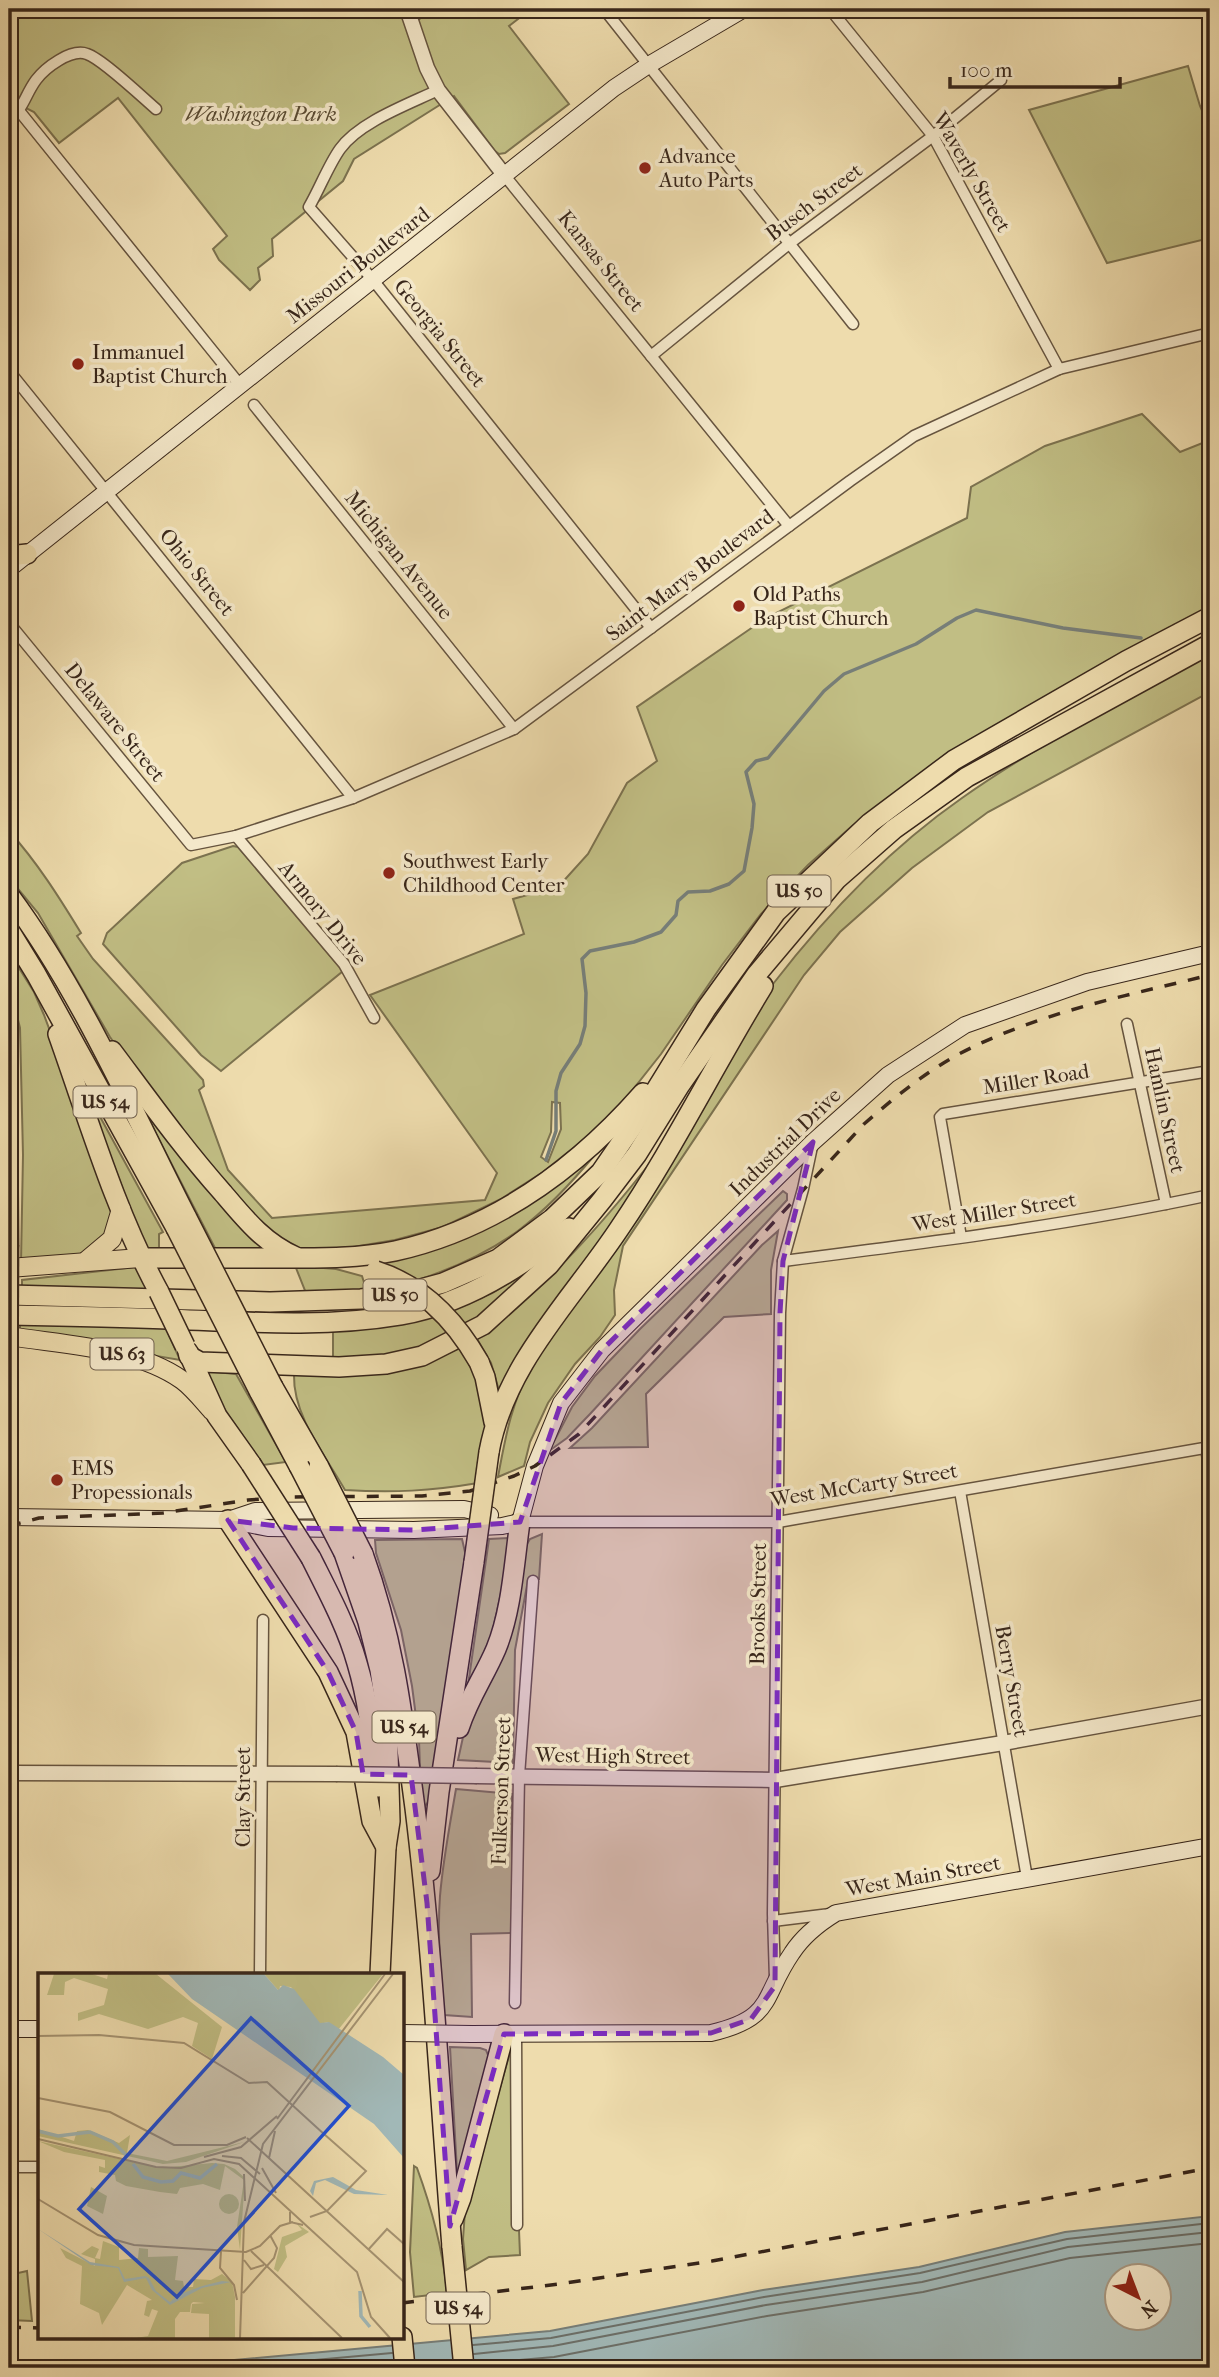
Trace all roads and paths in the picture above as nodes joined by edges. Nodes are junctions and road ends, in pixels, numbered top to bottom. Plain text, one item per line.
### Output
1 (427, 9) edge
2 (604, 9) edge
3 (744, 9) edge
4 (830, 9) edge
5 (408, 13) edge
6 (647, 66) junction
7 (1001, 80) dead end
8 (438, 90) junction
9 (156, 108) dead end
10 (20, 111) junction
11 (9, 120) edge
12 (933, 136) junction
13 (505, 176) junction
14 (790, 243) junction
15 (373, 280) junction
16 (853, 324) dead end
17 (1210, 333) edge
18 (651, 356) junction
19 (1059, 369) junction
20 (9, 371) edge
21 (240, 385) junction
22 (254, 405) dead end
23 (107, 490) junction
24 (789, 526) junction
25 (18, 555) edge
26 (9, 569) edge
27 (1210, 617) edge
28 (9, 623) edge
29 (651, 628) junction
30 (1210, 644) edge
31 (514, 729) junction
32 (353, 798) junction
33 (236, 836) junction
34 (191, 845) joint
35 (9, 895) edge
36 (821, 897) junction
37 (9, 930) edge
38 (1210, 953) edge
39 (36, 974) junction
40 (79, 1007) junction
41 (374, 1018) dead end
42 (1128, 1024) dead end
43 (9, 1028) edge
44 (678, 1054) junction
45 (1210, 1071) edge
46 (1139, 1082) junction
47 (813, 1142) junction
48 (1210, 1195) edge
49 (602, 1200) junction
50 (1166, 1204) junction
51 (121, 1209) junction
52 (182, 1223) junction
53 (961, 1237) junction
54 (140, 1258) junction
55 (300, 1258) junction
56 (323, 1259) junction
57 (87, 1260) junction
58 (783, 1261) junction
59 (9, 1268) edge
60 (9, 1296) edge
61 (9, 1315) edge
62 (9, 1336) edge
63 (187, 1351) junction
64 (266, 1389) junction
65 (10, 1398) edge
66 (217, 1416) junction
67 (494, 1423) junction
68 (1208, 1447) edge
69 (1210, 1474) edge
70 (9, 1482) edge
71 (960, 1491) junction
72 (9, 1517) edge
73 (228, 1520) junction
74 (520, 1522) junction
75 (778, 1522) junction
76 (353, 1553) junction
77 (533, 1581) dead end
78 (263, 1620) dead end
79 (1210, 1706) edge
80 (1003, 1743) junction
81 (9, 1773) edge
82 (262, 1774) junction
83 (519, 1776) junction
84 (775, 1780) junction
85 (439, 1792) junction
86 (1210, 1846) edge
87 (386, 1847) junction
88 (1027, 1878) junction
89 (427, 1903) junction
90 (836, 1913) junction
91 (773, 1921) junction
92 (260, 1973) edge
93 (380, 1973) edge
94 (775, 1986) junction
95 (515, 2003) dead end
96 (9, 2029) edge
97 (38, 2029) edge
98 (404, 2034) edge
99 (510, 2034) junction
100 (9, 2167) edge
101 (38, 2167) edge
102 (517, 2225) dead end
103 (450, 2226) junction
104 (402, 2338) edge
105 (405, 2368) edge
106 (464, 2368) edge

1 - 5 street
2 - 6 street
3 - 6 main road, Missouri Boulevard
4 - 12 street, Waverly Street
5 - 8 street, Kansas Street
6 - 13 main road, Missouri Boulevard
6 - 14 street
7 - 12 street, Busch Street
8 - 13 street, Kansas Street
8 - 15 street, Georgia Street
9 - 10 street
10 - 11 street
10 - 21 street
12 - 14 street, Busch Street
12 - 19 street, Waverly Street
13 - 15 main road, Missouri Boulevard
13 - 18 street, Kansas Street
14 - 16 street
14 - 18 street, Busch Street
15 - 21 main road, Missouri Boulevard
15 - 29 street, Georgia Street
17 - 19 street, Saint Marys Boulevard
18 - 24 street, Kansas Street
19 - 24 street, Saint Marys Boulevard
20 - 23 street, Ohio Street
21 - 23 main road, Missouri Boulevard
22 - 31 street, Michigan Avenue
23 - 25 main road, Missouri Boulevard
23 - 32 street, Ohio Street
24 - 29 street, Saint Marys Boulevard
25 - 26 main road, Missouri Boulevard
27 - 44 highway, US 50
28 - 34 street, Delaware Street
29 - 31 street, Saint Marys Boulevard
30 - 36 highway, US 50
31 - 32 street, Saint Marys Boulevard
32 - 33 street, Saint Marys Boulevard
33 - 34 street, Saint Marys Boulevard
33 - 41 street, Armory Drive
35 - 40 highway, US 54
36 - 49 highway, US 50
36 - 67 highway
37 - 39 highway, US 54
38 - 47 main road, Industrial Drive
39 - 51 highway
39 - 52 highway, US 54
40 - 52 highway, US 54
40 - 55 highway
42 - 46 street, Hamlin Street
43 - 65 street, bridge
44 - 56 highway
44 - 60 highway, US 50
45 - 46 street
46 - 50 street, Hamlin Street
46 - 53 street, Miller Road
47 - 58 street, Brooks Street
47 - 74 main road, Industrial Drive
48 - 50 street, West Miller Street
49 - 61 highway, US 50
49 - 63 highway
50 - 53 street, West Miller Street
51 - 54 highway
51 - 57 highway
52 - 64 highway, US 54, bridge
53 - 58 street, West Miller Street
54 - 55 highway
54 - 57 highway
54 - 63 highway, bridge
55 - 56 highway
56 - 67 highway, bridge
57 - 59 highway
58 - 75 street, Brooks Street
62 - 66 highway, US 63
63 - 66 highway
64 - 76 highway, US 54, bridge
64 - 76 highway, US 54, bridge
65 - 70 street
66 - 87 highway, US 63, bridge
67 - 85 highway, bridge
68 - 69 street
68 - 71 street, West McCarty Street
71 - 75 street, West McCarty Street
71 - 80 street, Berry Street
72 - 73 main road, West McCarty Street
73 - 74 main road, West McCarty Street
73 - 87 highway
74 - 75 street, West McCarty Street
74 - 85 highway
75 - 84 street, Brooks Street
76 - 87 highway, US 54
76 - 89 highway, US 54
77 - 83 street, Fulkerson Street
78 - 82 street, Clay Street
79 - 80 street, West High Street
80 - 84 street, West High Street
80 - 88 street, Berry Street
81 - 82 street, West High Street
82 - 83 street, West High Street, bridge
82 - 92 street, Clay Street
83 - 84 street, West High Street
83 - 95 street, Fulkerson Street
84 - 91 street, Brooks Street
85 - 89 highway
86 - 88 main road, West Main Street
87 - 93 highway, US 54
88 - 90 main road, West Main Street
89 - 103 highway, US 54
90 - 91 street
90 - 94 main road, West Main Street
91 - 94 street, Brooks Street
94 - 99 main road, West Main Street
96 - 97 main road
98 - 99 main road, West Main Street, bridge
99 - 102 street
99 - 103 highway
100 - 101 street
103 - 106 highway, US 54, bridge
104 - 105 highway, US 54

